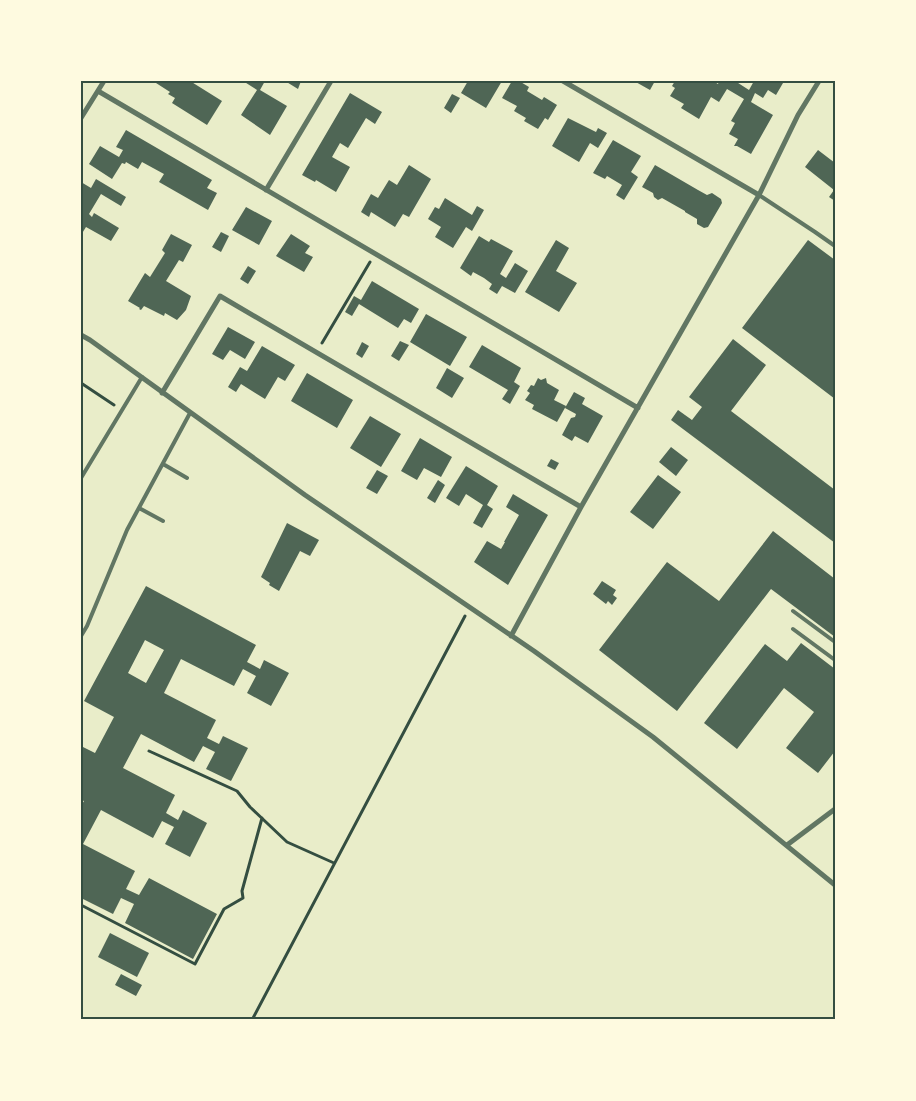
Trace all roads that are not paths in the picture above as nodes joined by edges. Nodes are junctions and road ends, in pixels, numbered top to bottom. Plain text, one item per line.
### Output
1 (104, 81) edge
2 (331, 81) edge
3 (563, 81) edge
4 (819, 81) edge
5 (98, 91) junction
6 (81, 118) edge
7 (266, 190) junction
8 (759, 195) junction
9 (835, 246) edge
10 (81, 335) edge
11 (142, 378) junction
12 (162, 393) junction
13 (638, 408) junction
14 (190, 413) junction
15 (163, 464) junction
16 (82, 476) edge
17 (187, 478) dead end
18 (581, 507) junction
19 (139, 508) junction
20 (163, 521) dead end
21 (793, 612) dead end
22 (793, 628) dead end
23 (81, 636) edge
24 (511, 636) junction
25 (835, 642) edge
26 (835, 660) edge
27 (835, 809) edge
28 (787, 845) junction
29 (835, 885) edge

1 - 5 street
2 - 7 street
3 - 8 street
4 - 8 street
5 - 6 street
5 - 7 street
7 - 13 street
8 - 9 lane
8 - 13 street
10 - 11 street
11 - 12 street
11 - 16 lane
12 - 14 street
12 - 18 street
13 - 18 street
14 - 15 lane
14 - 24 street
15 - 17 lane
15 - 19 lane
18 - 24 street
19 - 20 lane
19 - 23 lane
21 - 25 lane
22 - 26 lane
24 - 28 street
27 - 28 street
28 - 29 street

